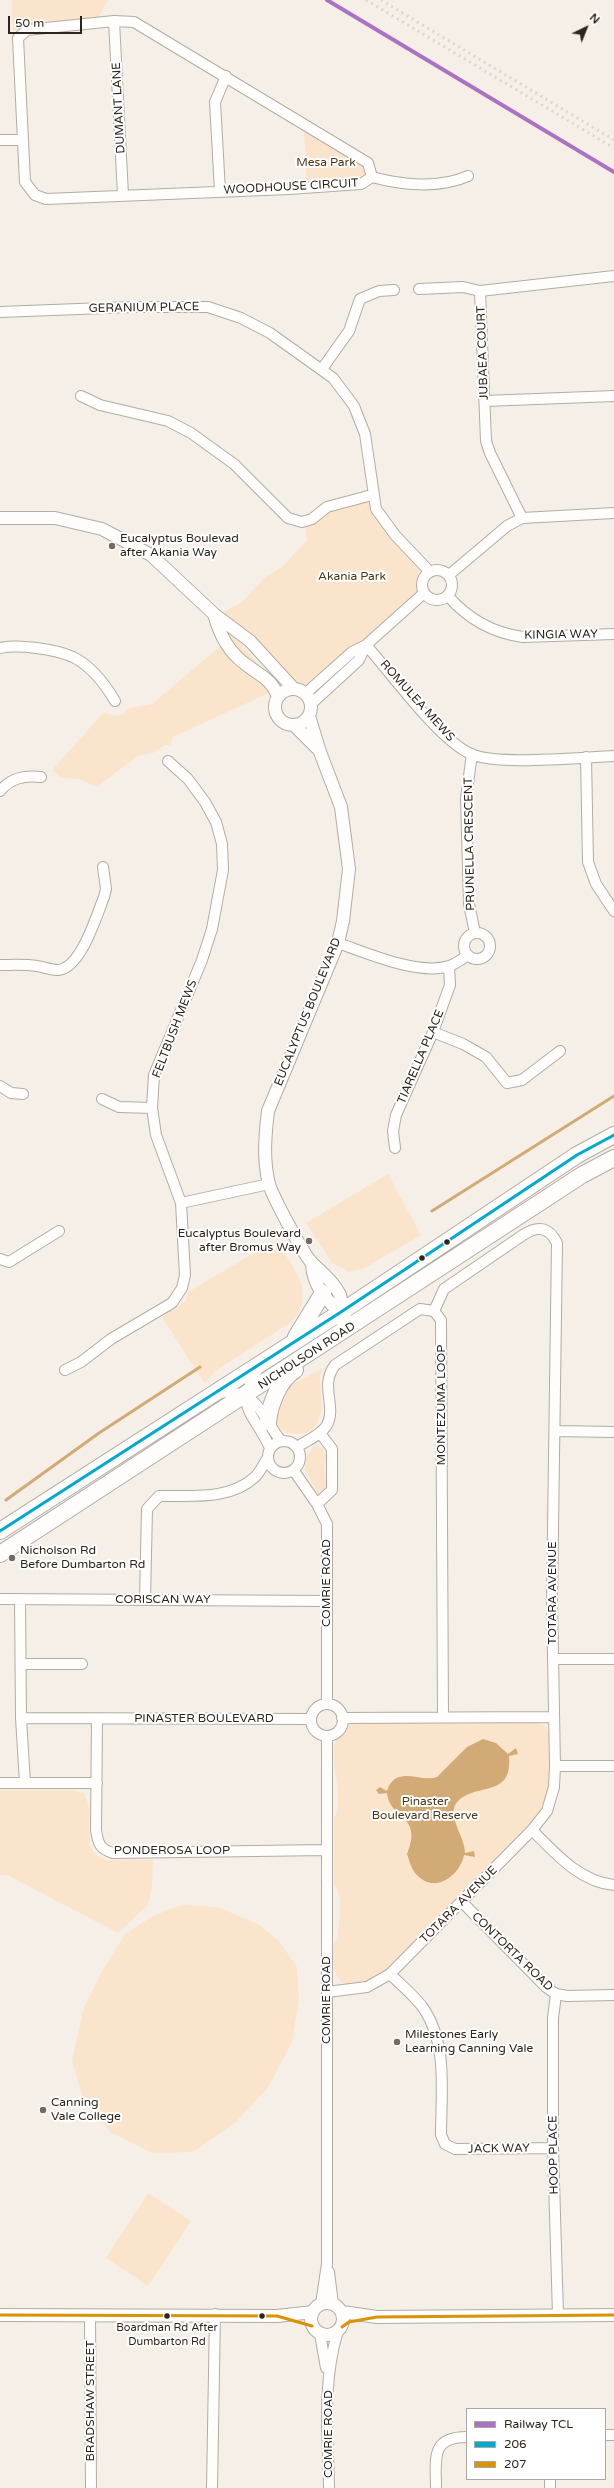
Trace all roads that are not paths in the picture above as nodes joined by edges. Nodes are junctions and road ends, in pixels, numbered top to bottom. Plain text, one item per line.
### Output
1 (114, 21) junction
2 (226, 76) junction
3 (0, 140) edge
4 (21, 140) junction
5 (468, 176) dead end
6 (372, 177) junction
7 (220, 191) junction
8 (123, 195) junction
9 (614, 276) edge
10 (419, 289) dead end
11 (394, 290) dead end
12 (480, 291) junction
13 (0, 312) edge
14 (322, 369) junction
15 (82, 396) dead end
16 (614, 396) edge
17 (485, 401) junction
18 (372, 495) junction
19 (614, 513) edge
20 (0, 518) edge
21 (522, 518) junction
22 (429, 572) junction
23 (449, 575) junction
24 (424, 593) junction
25 (448, 596) junction
26 (214, 614) junction
27 (614, 634) edge
28 (366, 645) junction
29 (0, 648) edge
30 (294, 689) junction
31 (278, 696) junction
32 (114, 701) dead end
33 (308, 705) junction
34 (294, 725) junction
35 (320, 752) junction
36 (472, 754) junction
37 (614, 756) edge
38 (586, 757) junction
39 (168, 761) dead end
40 (41, 777) dead end
41 (0, 791) edge
42 (103, 867) dead end
43 (614, 912) edge
44 (475, 933) junction
45 (338, 942) junction
46 (468, 955) junction
47 (0, 965) edge
48 (449, 966) junction
49 (433, 1032) junction
50 (560, 1051) dead end
51 (0, 1086) edge
52 (23, 1094) dead end
53 (102, 1099) dead end
54 (152, 1108) junction
55 (614, 1135) edge
56 (395, 1148) dead end
57 (614, 1158) edge
58 (269, 1184) junction
59 (181, 1203) junction
60 (59, 1231) dead end
61 (0, 1259) edge
62 (312, 1264) junction
63 (323, 1293) junction
64 (434, 1311) junction
65 (341, 1312) junction
66 (375, 1312) junction
67 (293, 1342) junction
68 (325, 1344) junction
69 (260, 1362) junction
70 (65, 1370) dead end
71 (212, 1394) junction
72 (246, 1395) junction
73 (268, 1422) junction
74 (555, 1431) junction
75 (614, 1432) edge
76 (320, 1433) junction
77 (281, 1441) junction
78 (297, 1447) junction
79 (270, 1448) junction
80 (268, 1459) junction
81 (275, 1471) junction
82 (294, 1471) junction
83 (255, 1476) junction
84 (317, 1504) junction
85 (0, 1531) edge
86 (0, 1554) edge
87 (0, 1599) edge
88 (20, 1599) junction
89 (145, 1600) junction
90 (326, 1601) junction
91 (553, 1659) junction
92 (614, 1660) edge
93 (21, 1664) junction
94 (82, 1664) dead end
95 (327, 1704) junction
96 (443, 1717) junction
97 (553, 1717) junction
98 (21, 1718) junction
99 (342, 1718) junction
100 (97, 1719) junction
101 (311, 1719) junction
102 (327, 1736) junction
103 (555, 1766) junction
104 (614, 1766) edge
105 (0, 1783) edge
106 (25, 1783) junction
107 (97, 1783) junction
108 (532, 1830) junction
109 (326, 1850) junction
110 (614, 1885) edge
111 (462, 1902) junction
112 (390, 1974) junction
113 (327, 1992) junction
114 (556, 1994) junction
115 (614, 1995) edge
116 (553, 2148) junction
117 (327, 2264) junction
118 (317, 2308) junction
119 (337, 2308) junction
120 (214, 2314) junction
121 (0, 2315) edge
122 (90, 2315) junction
123 (558, 2315) junction
124 (614, 2315) edge
125 (276, 2316) junction
126 (377, 2317) junction
127 (340, 2329) junction
128 (316, 2330) junction
129 (329, 2380) junction
130 (466, 2437) edge
131 (91, 2488) edge
132 (212, 2488) edge
133 (328, 2488) edge
134 (436, 2488) edge

1 - 2 street, WOODHOUSE CIRCUIT
1 - 4 street, WOODHOUSE CIRCUIT
1 - 8 street, DUMANT LANE
2 - 6 street, WOODHOUSE CIRCUIT
2 - 7 street
3 - 4 street
4 - 8 street, WOODHOUSE CIRCUIT
5 - 6 street
6 - 7 street, WOODHOUSE CIRCUIT
7 - 8 street, WOODHOUSE CIRCUIT
9 - 12 street, JUBAEA COURT
10 - 12 street
11 - 14 street
12 - 17 street, JUBAEA COURT
13 - 14 street, GERANIUM PLACE
14 - 18 street, GERANIUM PLACE
15 - 18 street
16 - 17 street
17 - 21 street, JUBAEA COURT
18 - 22 street, GERANIUM PLACE
19 - 21 street
20 - 26 street
21 - 23 street
22 - 23 street
22 - 24 street
23 - 25 street
24 - 25 street
24 - 28 street
25 - 27 street, KINGIA WAY
26 - 30 street
26 - 31 street
28 - 33 street
28 - 36 street, ROMULEA MEWS
29 - 32 street
30 - 31 street
30 - 33 street
31 - 34 street, EUCALYPTUS BOULEVARD
33 - 34 street
33 - 35 street, EUCALYPTUS BOULEVARD
34 - 35 street, EUCALYPTUS BOULEVARD
35 - 45 street, EUCALYPTUS BOULEVARD
36 - 38 street, ROMULEA MEWS
36 - 44 street, PRUNELLA CRESCENT
37 - 38 street, ROMULEA MEWS
38 - 43 street
39 - 54 street, FELTBUSH MEWS
40 - 41 street
42 - 47 street
44 - 46 street
44 - 46 street
45 - 48 street
45 - 58 street, EUCALYPTUS BOULEVARD
46 - 48 street
48 - 49 street, TIARELLA PLACE
49 - 50 street
49 - 56 street, TIARELLA PLACE
51 - 52 street
53 - 54 street
54 - 59 street, FELTBUSH MEWS
55 - 65 main road, NICHOLSON ROAD
57 - 66 main road, NICHOLSON ROAD
58 - 59 street
58 - 62 street, EUCALYPTUS BOULEVARD
59 - 70 street, FELTBUSH MEWS
60 - 61 street
62 - 63 street, EUCALYPTUS BOULEVARD
62 - 65 street, EUCALYPTUS BOULEVARD
63 - 65 street, EUCALYPTUS BOULEVARD
63 - 67 main road
64 - 74 street, TOTARA AVENUE
64 - 76 street
64 - 96 street, MONTEZUMA LOOP
65 - 66 street
65 - 67 main road, NICHOLSON ROAD
65 - 68 street, EUCALYPTUS BOULEVARD
66 - 68 main road, NICHOLSON ROAD
67 - 69 main road, NICHOLSON ROAD
68 - 72 main road, NICHOLSON ROAD
68 - 73 main road
69 - 71 main road, NICHOLSON ROAD
69 - 72 street
71 - 72 street
71 - 85 main road, NICHOLSON ROAD
72 - 73 street
72 - 79 street
72 - 86 main road, NICHOLSON ROAD
73 - 77 street
74 - 75 street
74 - 91 street, TOTARA AVENUE
76 - 78 street
76 - 84 street
77 - 78 street
77 - 79 street
78 - 82 street
79 - 80 street
80 - 81 street
80 - 83 street
81 - 82 street
81 - 83 street
82 - 84 street, COMRIE ROAD
83 - 89 street
84 - 90 street, COMRIE ROAD
87 - 88 street, CORISCAN WAY
88 - 89 street, CORISCAN WAY
88 - 93 street
89 - 90 street, CORISCAN WAY
90 - 95 street, COMRIE ROAD
91 - 92 street
91 - 97 street, TOTARA AVENUE
93 - 94 street
93 - 98 street
95 - 99 street
95 - 101 street
96 - 97 street
96 - 99 street
97 - 103 street, TOTARA AVENUE
98 - 100 street, PINASTER BOULEVARD
98 - 106 street
99 - 102 street
100 - 101 street, PINASTER BOULEVARD
100 - 107 street, PONDEROSA LOOP
101 - 102 street
102 - 109 street, COMRIE ROAD
103 - 104 street
103 - 108 street, TOTARA AVENUE
105 - 106 street
106 - 107 street
107 - 109 street, PONDEROSA LOOP
108 - 110 street
108 - 111 street, TOTARA AVENUE
109 - 113 street, COMRIE ROAD
111 - 112 street, TOTARA AVENUE
111 - 114 street, CONTORTA ROAD
112 - 113 street, TOTARA AVENUE
112 - 116 street, JACK WAY
113 - 117 street, COMRIE ROAD
114 - 115 street, CONTORTA ROAD
114 - 116 street, HOOP PLACE
116 - 123 street, HOOP PLACE
117 - 118 street, COMRIE ROAD
117 - 119 street, COMRIE ROAD
118 - 119 street
118 - 125 street
118 - 128 street
119 - 126 street
119 - 127 street
120 - 122 street
120 - 125 street
120 - 132 street
121 - 122 street
122 - 131 street, BRADSHAW STREET
123 - 124 street
123 - 126 street
125 - 128 street
126 - 127 street
127 - 128 street
127 - 129 street, COMRIE ROAD
128 - 129 street, COMRIE ROAD
129 - 133 street, COMRIE ROAD
130 - 134 street

